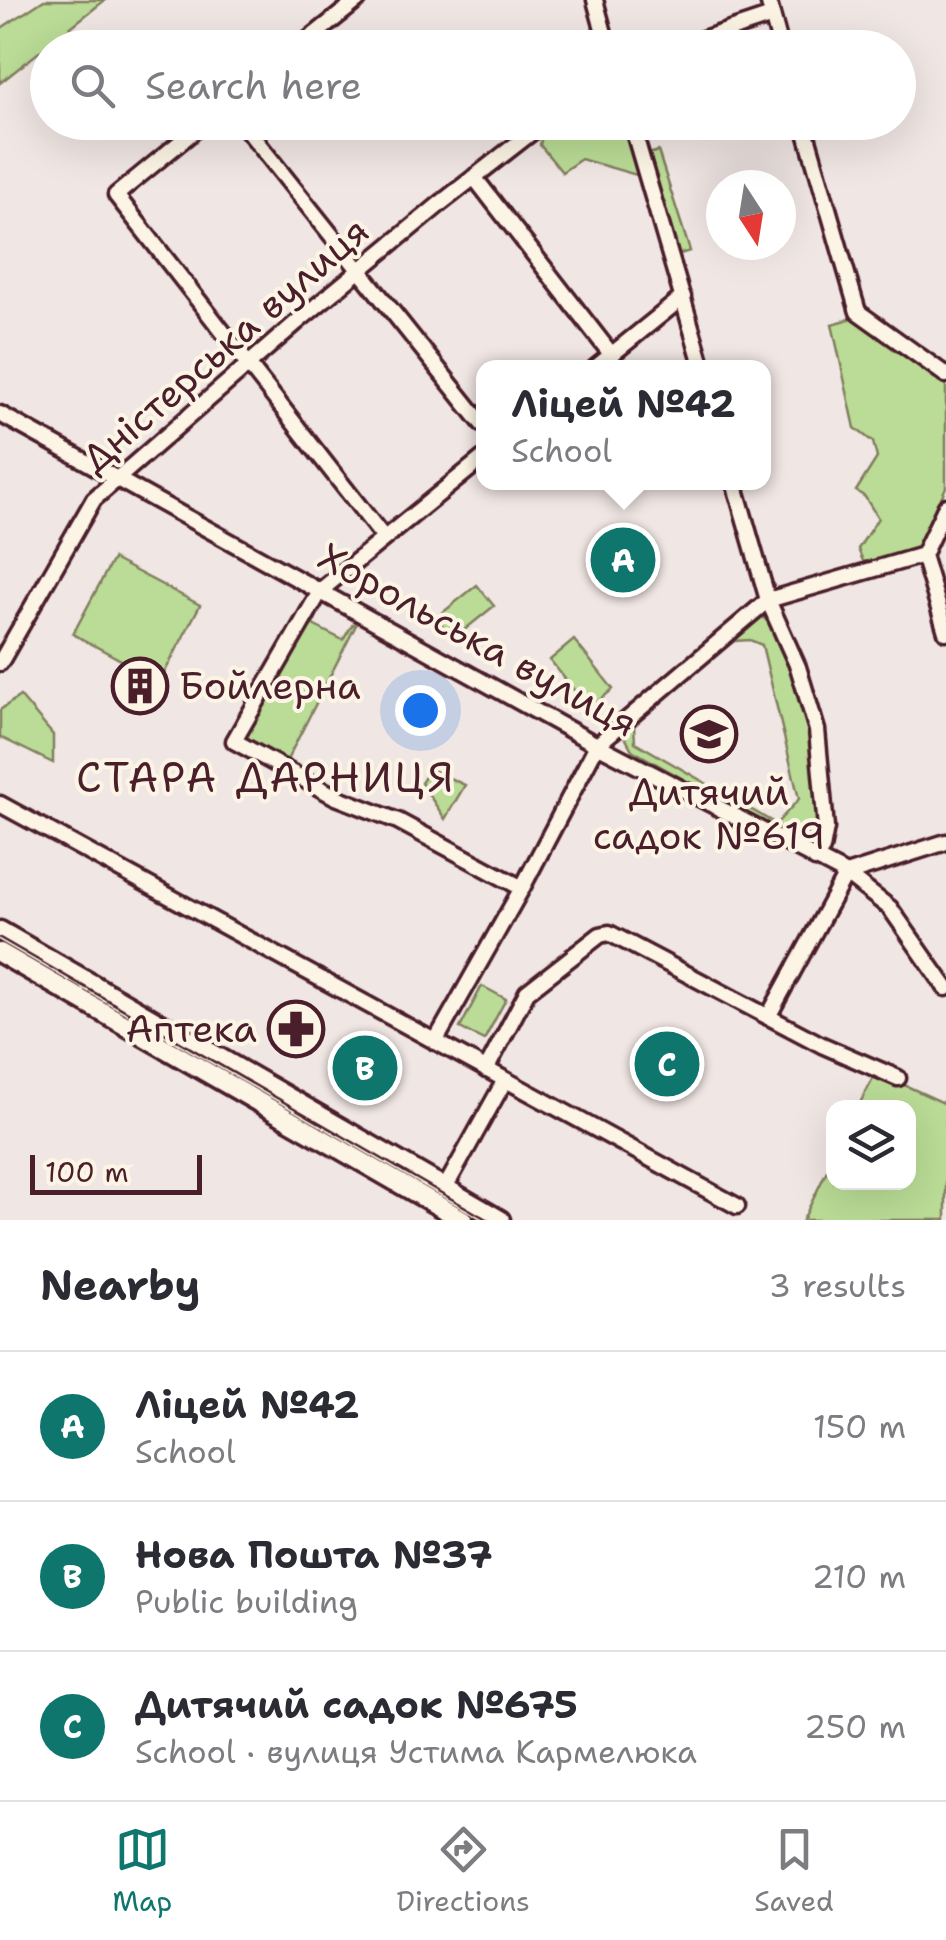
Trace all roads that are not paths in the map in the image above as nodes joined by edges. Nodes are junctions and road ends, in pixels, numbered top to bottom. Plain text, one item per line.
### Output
1 (358, 0) edge
2 (595, 0) edge
3 (768, 0) edge
4 (772, 16) junction
5 (320, 30) edge
6 (603, 30) edge
7 (730, 30) edge
8 (776, 30) edge
9 (183, 140) edge
10 (256, 140) edge
11 (522, 140) edge
12 (635, 140) edge
13 (808, 140) edge
14 (474, 177) junction
15 (361, 270) junction
16 (683, 297) junction
17 (611, 354) junction
18 (604, 360) edge
19 (701, 360) edge
20 (250, 365) junction
21 (946, 374) edge
22 (0, 414) edge
23 (476, 416) edge
24 (476, 464) edge
25 (114, 479) junction
26 (736, 490) edge
27 (946, 506) edge
28 (384, 538) junction
29 (923, 555) junction
30 (321, 590) junction
31 (768, 600) junction
32 (946, 632) edge
33 (0, 663) edge
34 (598, 745) junction
35 (0, 804) edge
36 (946, 842) edge
37 (815, 860) junction
38 (846, 874) junction
39 (522, 888) junction
40 (0, 931) edge
41 (0, 953) edge
42 (946, 988) edge
43 (768, 1018) junction
44 (435, 1042) junction
45 (486, 1070) junction
46 (898, 1078) dead end
47 (505, 1080) junction
48 (445, 1188) junction
49 (736, 1206) dead end
50 (462, 1220) edge
51 (500, 1220) edge

1 - 5 street
2 - 6 street
3 - 4 street
4 - 7 street
4 - 8 street
9 - 20 street
10 - 15 street
11 - 14 street, Дністерська вулиця
12 - 16 street
13 - 21 street
14 - 15 street, Дністерська вулиця
14 - 17 street
15 - 20 street, Дністерська вулиця
15 - 23 street
16 - 17 street
16 - 19 street
17 - 18 street
20 - 25 street, Дністерська вулиця
20 - 28 street
22 - 25 street, Хорольська вулиця
24 - 28 street
25 - 30 street, Хорольська вулиця
25 - 33 street, Дністерська вулиця
26 - 31 street
27 - 29 street
28 - 30 street
29 - 31 street
29 - 32 street
30 - 34 street, Хорольська вулиця
30 - 39 street
31 - 34 street
31 - 37 street
34 - 37 street, Хорольська вулиця
34 - 39 street
35 - 44 street
36 - 38 street
37 - 38 street, Хорольська вулиця
38 - 42 street, Хорольська вулиця
38 - 43 street
39 - 44 street
40 - 48 street
41 - 50 street
43 - 45 street
43 - 46 street
44 - 45 street
45 - 47 street
47 - 48 street
47 - 49 street
48 - 51 street

